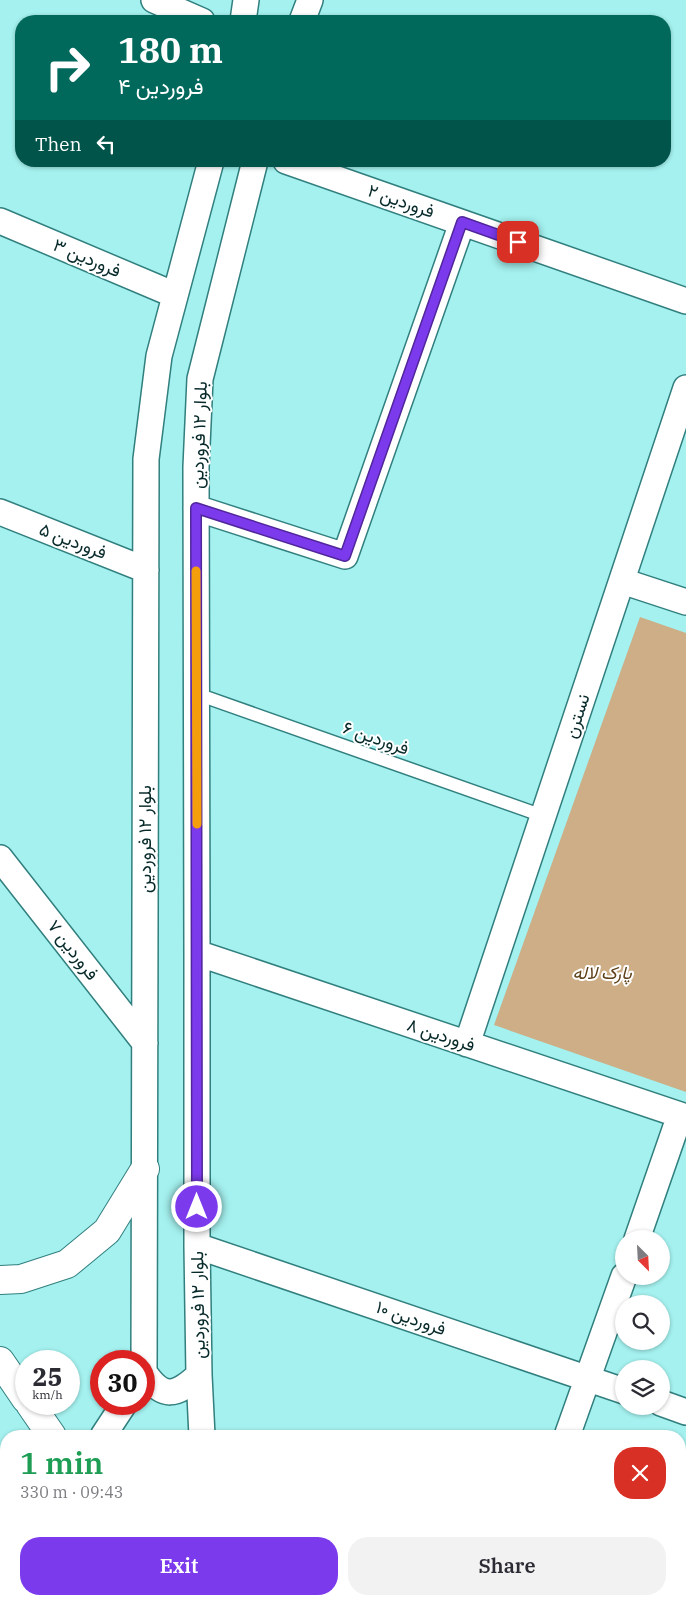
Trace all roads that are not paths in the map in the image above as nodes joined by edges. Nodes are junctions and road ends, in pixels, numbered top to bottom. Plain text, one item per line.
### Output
1 (154, 0) edge
2 (246, 0) edge
3 (310, 0) edge
4 (188, 15) edge
5 (244, 15) edge
6 (304, 15) edge
7 (209, 167) edge
8 (253, 167) edge
9 (303, 167) edge
10 (0, 221) edge
11 (462, 222) junction
12 (175, 296) junction
13 (686, 301) edge
14 (686, 388) edge
15 (196, 508) junction
16 (0, 512) edge
17 (146, 570) junction
18 (622, 581) junction
19 (686, 602) edge
20 (197, 694) junction
21 (543, 816) junction
22 (0, 858) edge
23 (197, 954) junction
24 (145, 1043) junction
25 (467, 1044) junction
26 (683, 1116) edge
27 (145, 1169) junction
28 (640, 1230) edge
29 (197, 1246) junction
30 (0, 1280) edge
31 (621, 1285) edge
32 (144, 1350) edge
33 (0, 1360) edge
34 (199, 1375) junction
35 (588, 1379) junction
36 (15, 1382) edge
37 (155, 1386) edge
38 (615, 1388) edge
39 (670, 1406) edge
40 (686, 1412) edge
41 (38, 1415) edge
42 (117, 1415) edge
43 (48, 1430) edge
44 (107, 1430) edge
45 (202, 1430) edge
46 (569, 1430) edge

1 - 4 street
2 - 5 street
3 - 6 street
7 - 12 street, بلوار ۱۲ فروردین
8 - 15 street, بلوار ۱۲ فروردین
9 - 11 street, فروردین ۲
10 - 12 street, فروردین ۳
11 - 13 street, فروردین ۲
11 - 15 street
12 - 17 street, بلوار ۱۲ فروردین
14 - 18 street, نسترن
15 - 20 street, بلوار ۱۲ فروردین
16 - 17 street, فروردین ۵
17 - 24 street, بلوار ۱۲ فروردین
18 - 19 street
18 - 21 street, نسترن
20 - 21 lane, فروردین ۶
20 - 23 street, بلوار ۱۲ فروردین
21 - 25 street, نسترن
22 - 24 street, فروردین ۷
23 - 25 street, فروردین ۸
23 - 29 street, بلوار ۱۲ فروردین
24 - 27 street, بلوار ۱۲ فروردین
25 - 26 street, فروردین ۸
26 - 28 street
27 - 30 street
27 - 32 street, بلوار ۱۲ فروردین
29 - 34 street, بلوار ۱۲ فروردین
29 - 35 street, فروردین ۱۰
31 - 35 street
33 - 36 street
34 - 37 street
34 - 45 street, بلوار ۱۲ فروردین
35 - 38 street, فروردین ۱۰
35 - 46 street
39 - 40 street
41 - 43 street
42 - 44 street

